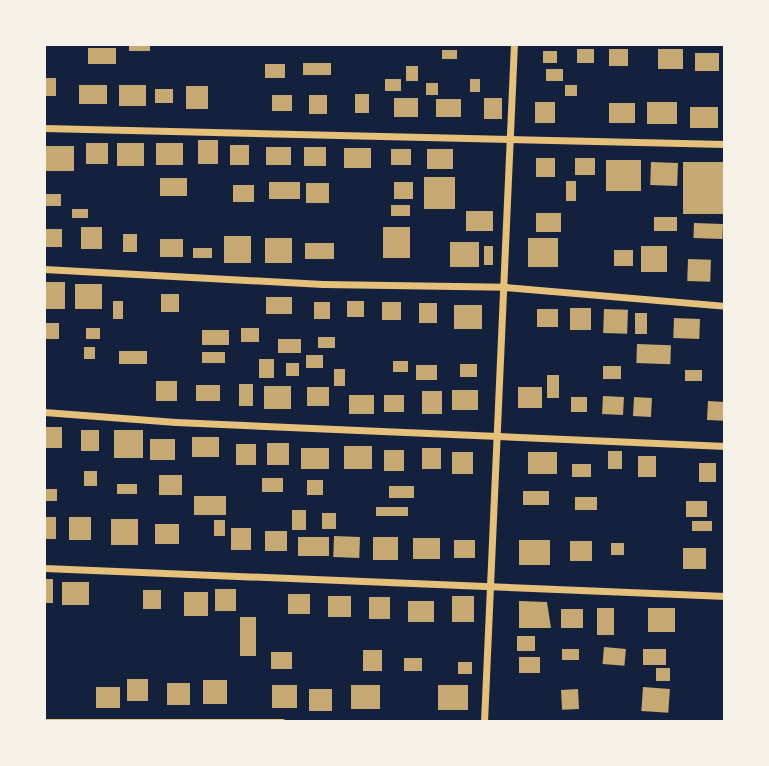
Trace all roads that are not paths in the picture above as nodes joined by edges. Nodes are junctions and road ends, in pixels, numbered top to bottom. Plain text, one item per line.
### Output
1 (514, 44) edge
2 (44, 128) edge
3 (512, 136) junction
4 (725, 144) edge
5 (44, 269) edge
6 (505, 287) junction
7 (725, 306) edge
8 (44, 412) edge
9 (497, 437) junction
10 (725, 446) edge
11 (44, 568) edge
12 (489, 586) junction
13 (725, 596) edge
14 (44, 722) edge
15 (282, 722) edge
16 (484, 722) edge

1 - 3 street
2 - 3 street
3 - 4 street
3 - 6 street
5 - 6 street
6 - 7 street
6 - 9 street
8 - 9 street
9 - 10 street
9 - 12 street
11 - 12 street
12 - 13 street
12 - 16 street
14 - 15 street

